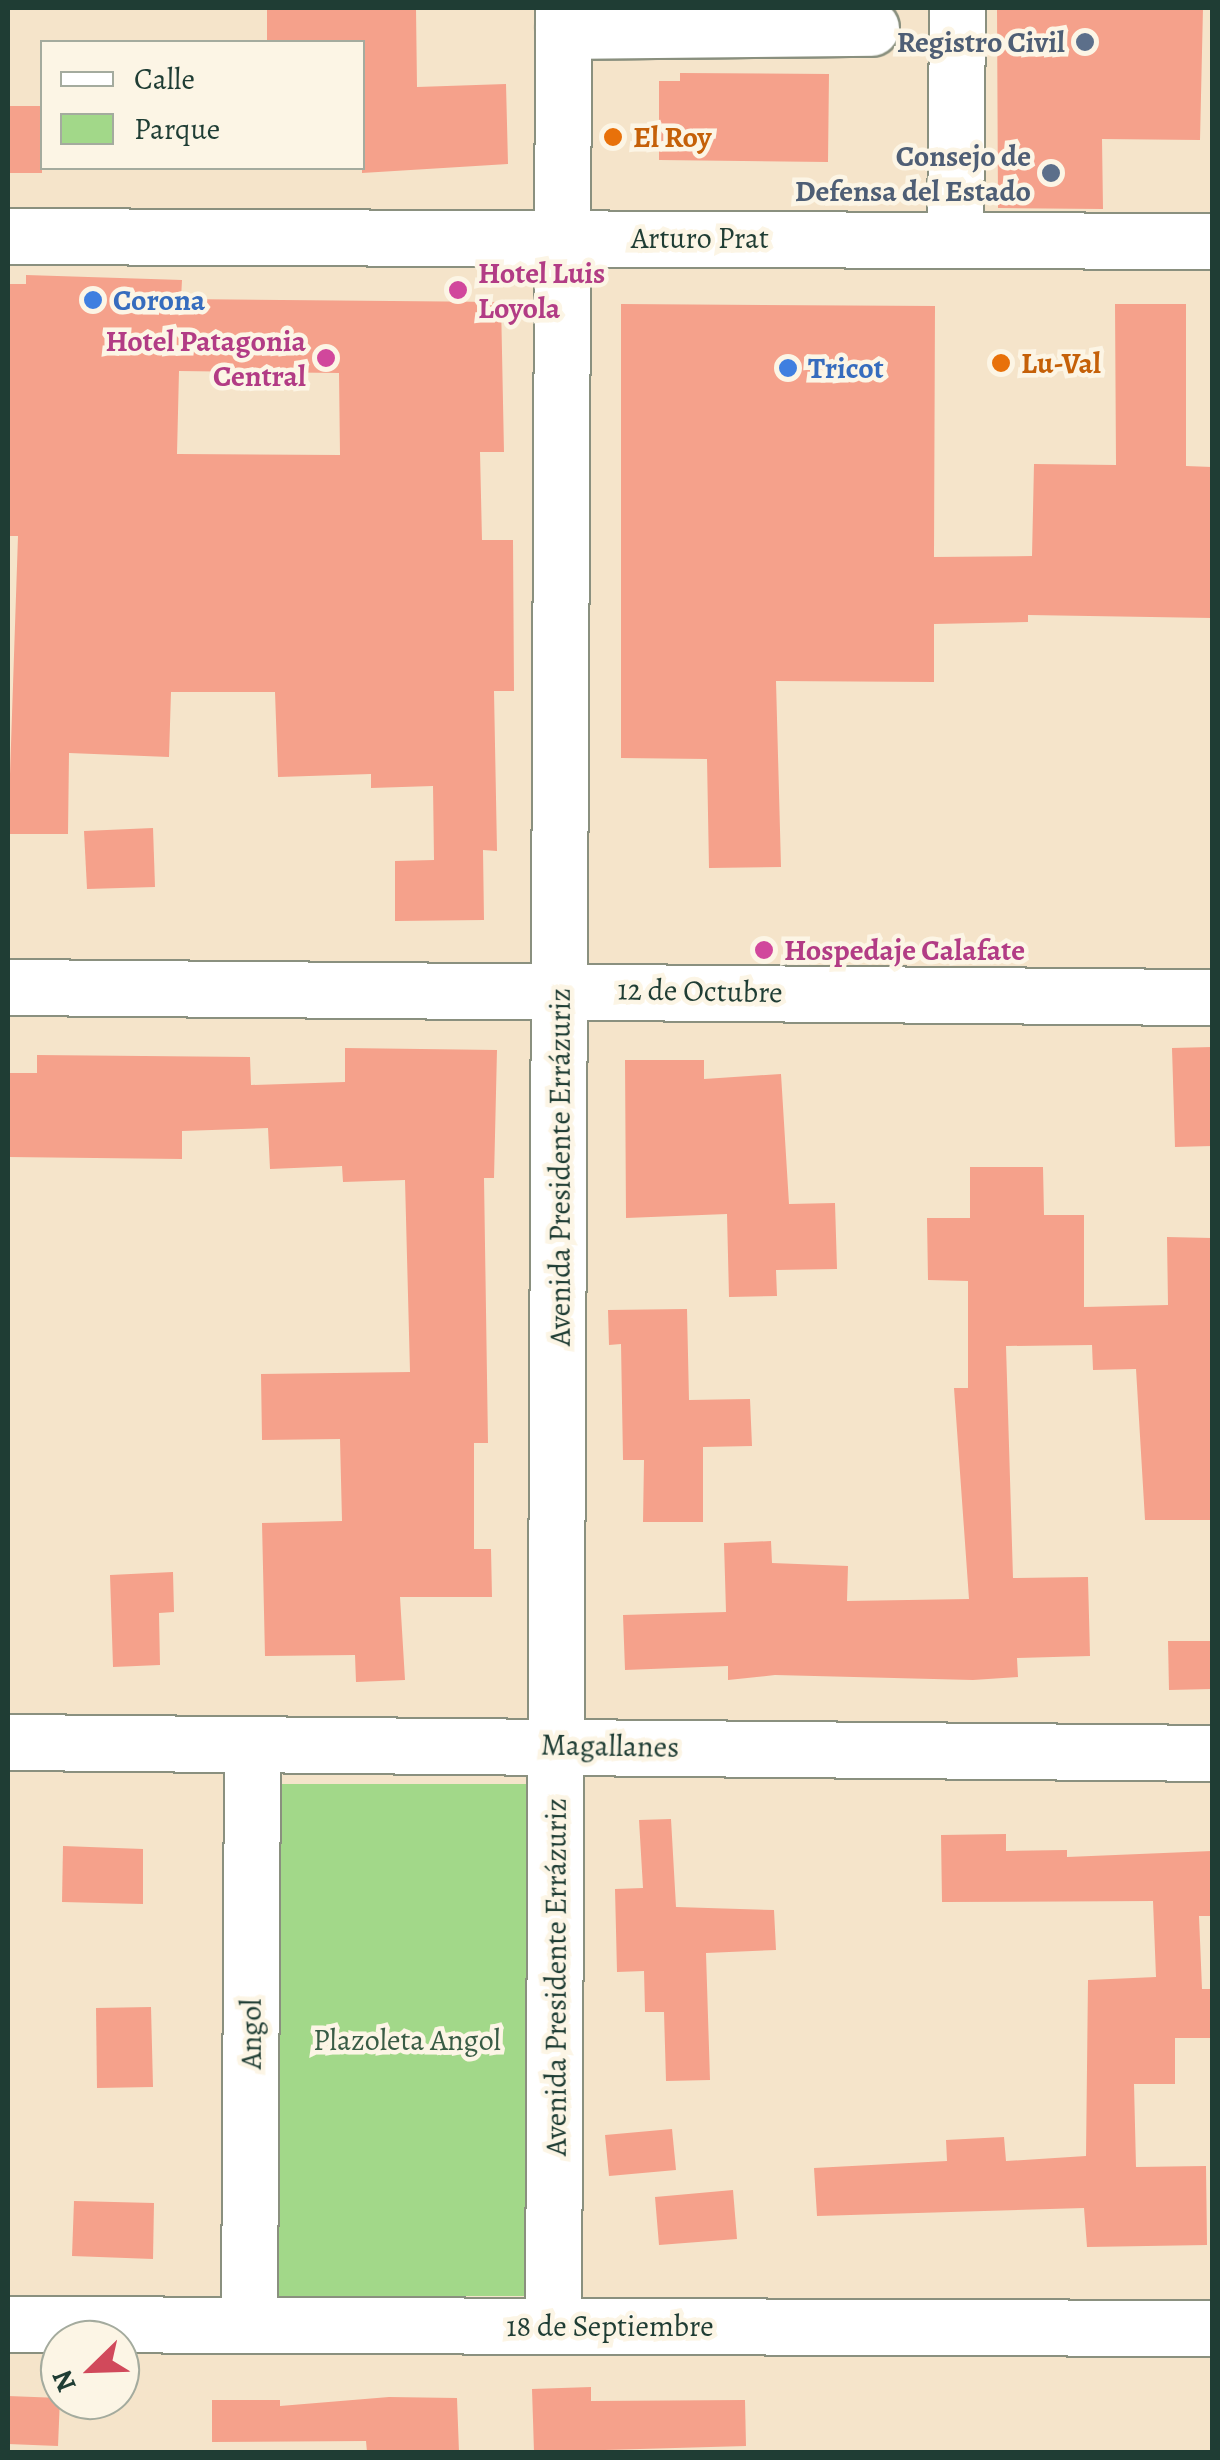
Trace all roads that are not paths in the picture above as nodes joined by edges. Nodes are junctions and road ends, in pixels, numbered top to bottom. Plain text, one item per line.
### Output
1 (957, 8) edge
2 (564, 19) edge
3 (871, 28) dead end
4 (8, 236) edge
5 (563, 237) junction
6 (955, 240) junction
7 (1212, 241) edge
8 (8, 987) edge
9 (560, 990) junction
10 (1212, 997) edge
11 (8, 1742) edge
12 (252, 1744) junction
13 (558, 1745) junction
14 (1212, 1753) edge
15 (8, 2324) edge
16 (250, 2324) junction
17 (552, 2326) junction
18 (1212, 2328) edge

1 - 6 street
2 - 3 street
2 - 5 street, Avenida Presidente Errázuriz
4 - 5 street, Arturo Prat
5 - 6 street, Arturo Prat
5 - 9 street, Avenida Presidente Errázuriz
6 - 7 street, Arturo Prat
8 - 9 street, 12 de Octubre
9 - 10 street, 12 de Octubre
9 - 13 street, Avenida Presidente Errázuriz
11 - 12 street, Magallanes
12 - 13 street, Magallanes
12 - 16 street, Angol
13 - 14 street, Magallanes
13 - 17 street, Avenida Presidente Errázuriz
15 - 16 street, 18 de Septiembre
16 - 17 street, 18 de Septiembre
17 - 18 street, 18 de Septiembre

